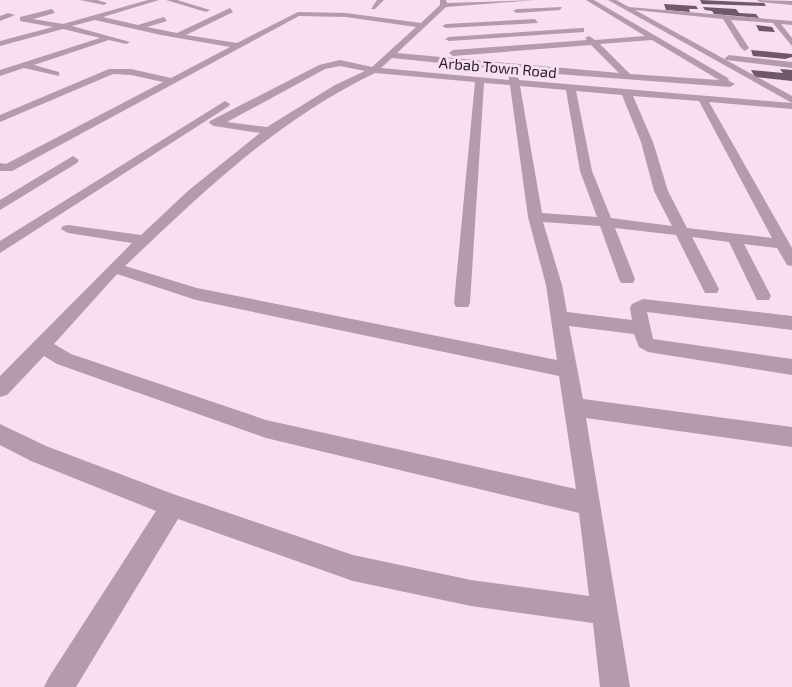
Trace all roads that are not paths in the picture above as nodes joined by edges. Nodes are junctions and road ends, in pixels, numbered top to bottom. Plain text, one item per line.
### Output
1 (83, 0) edge
2 (156, 0) edge
3 (170, 0) edge
4 (381, 0) edge
5 (538, 0) edge
6 (552, 0) edge
7 (589, 0) edge
8 (611, 0) edge
9 (639, 0) edge
10 (760, 0) edge
11 (518, 1) edge
12 (103, 2) edge
13 (663, 2) dead end
14 (792, 3) edge
15 (443, 4) edge
16 (364, 8) dead end
17 (373, 8) junction
18 (625, 8) junction
19 (206, 10) dead end
20 (230, 10) dead end
21 (385, 10) dead end
22 (52, 11) dead end
23 (513, 11) dead end
24 (565, 13) junction
25 (11, 15) dead end
26 (93, 17) junction
27 (726, 17) junction
28 (0, 19) edge
29 (164, 19) dead end
30 (548, 20) dead end
31 (775, 21) junction
32 (792, 22) edge
33 (422, 25) junction
34 (62, 26) junction
35 (446, 26) junction
36 (138, 28) junction
37 (581, 30) junction
38 (87, 32) junction
39 (177, 36) junction
40 (108, 38) junction
41 (652, 38) junction
42 (65, 39) dead end
43 (449, 39) junction
44 (126, 42) dead end
45 (593, 42) junction
46 (0, 44) edge
47 (792, 44) edge
48 (240, 46) junction
49 (745, 48) dead end
50 (453, 52) junction
51 (388, 55) junction
52 (729, 58) dead end
53 (455, 63) junction
54 (792, 64) edge
55 (24, 65) junction
56 (374, 70) junction
57 (0, 73) edge
58 (56, 74) dead end
59 (626, 75) junction
60 (513, 76) junction
61 (480, 80) junction
62 (172, 81) junction
63 (572, 89) junction
64 (627, 94) junction
65 (748, 94) dead end
66 (703, 100) junction
67 (792, 100) edge
68 (765, 104) junction
69 (225, 105) dead end
70 (792, 106) edge
71 (0, 119) edge
72 (201, 120) junction
73 (217, 123) junction
74 (268, 131) junction
75 (73, 160) dead end
76 (20, 173) edge
77 (0, 206) edge
78 (535, 217) junction
79 (605, 222) junction
80 (68, 229) dead end
81 (681, 232) junction
82 (734, 238) junction
83 (143, 240) junction
84 (782, 244) junction
85 (0, 248) edge
86 (792, 261) edge
87 (114, 268) junction
88 (627, 279) dead end
89 (711, 289) dead end
90 (763, 296) dead end
91 (462, 303) dead end
92 (559, 318) junction
93 (792, 323) edge
94 (642, 328) junction
95 (42, 346) junction
96 (792, 367) edge
97 (567, 370) junction
98 (0, 389) edge
99 (574, 407) junction
100 (0, 434) edge
101 (792, 437) edge
102 (590, 504) junction
103 (173, 507) junction
104 (603, 611) junction
105 (59, 687) edge
106 (615, 687) edge

1 - 12 street
2 - 26 street
3 - 19 street
4 - 17 street
5 - 11 street
6 - 24 street
7 - 41 street
8 - 18 street
9 - 13 street
10 - 14 street
11 - 15 street
15 - 33 street
15 - 35 street
16 - 17 street
17 - 21 street
18 - 27 street
18 - 67 street
20 - 39 street
22 - 34 street
23 - 24 street
24 - 37 street
25 - 28 street
26 - 34 street
26 - 36 street
27 - 31 street
27 - 49 street
29 - 36 street
30 - 35 street
31 - 32 street
31 - 47 street
33 - 48 street
33 - 51 street
34 - 38 street
34 - 46 street
35 - 43 street
36 - 39 street
37 - 43 street
37 - 45 street
38 - 40 street
38 - 42 street
39 - 48 street
40 - 44 street
40 - 55 street
41 - 45 street
41 - 59 street
43 - 50 street
45 - 50 street
45 - 59 street
48 - 62 street
50 - 53 street
51 - 53 street
51 - 56 street
52 - 54 street
53 - 60 street
55 - 57 street
55 - 58 street
56 - 61 street, Arbab Town Road
56 - 73 street, Arbab Town Road
56 - 74 street
59 - 60 street
60 - 61 street, Arbab Town Road
60 - 63 street, Arbab Town Road
60 - 78 street
61 - 91 street
62 - 71 street
62 - 76 street
63 - 64 street, Arbab Town Road
63 - 79 street
64 - 66 street, Arbab Town Road
64 - 81 street
65 - 68 street
66 - 68 street, Arbab Town Road
66 - 84 street
68 - 70 street, Arbab Town Road
69 - 72 street
72 - 73 street
72 - 85 street
73 - 74 street
74 - 83 street
75 - 76 street
76 - 77 street
78 - 79 street
78 - 92 street
79 - 81 street
79 - 88 street
80 - 83 street
81 - 82 street
81 - 89 street
82 - 84 street
82 - 90 street
83 - 87 street
84 - 86 street
87 - 95 street
87 - 97 street
92 - 94 street
92 - 97 street
93 - 94 street
94 - 96 street
95 - 98 street
95 - 102 street
97 - 99 street
99 - 101 street
99 - 102 street
100 - 103 street
102 - 104 street
103 - 104 street
103 - 105 street
104 - 106 street

